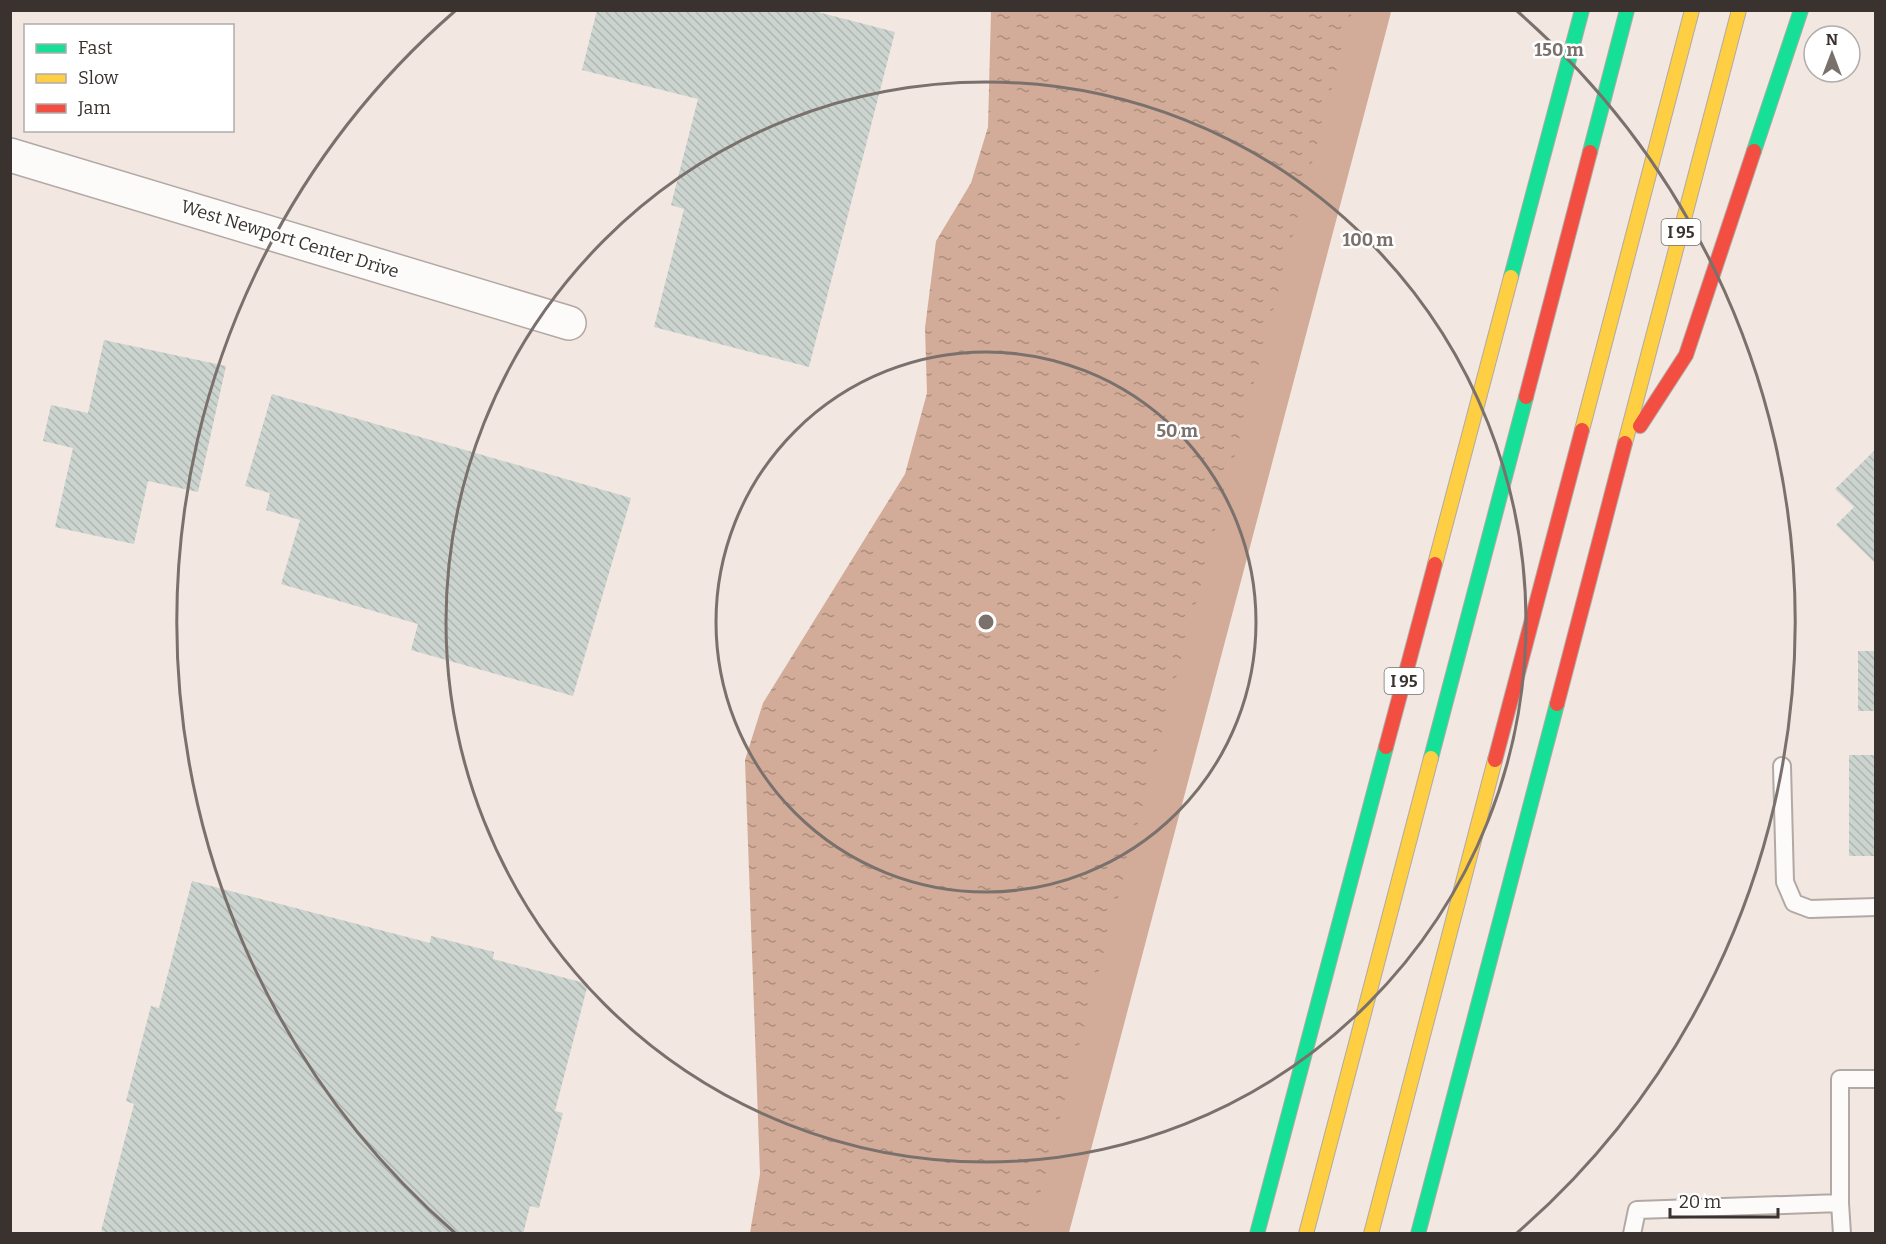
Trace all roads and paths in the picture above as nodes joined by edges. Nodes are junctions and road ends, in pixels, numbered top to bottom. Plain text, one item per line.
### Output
1 (1582, 10) edge
2 (1627, 10) edge
3 (1692, 10) edge
4 (1739, 10) edge
5 (1801, 10) edge
6 (10, 155) edge
7 (569, 323) dead end
8 (1623, 453) junction
9 (1782, 766) dead end
10 (1875, 907) edge
11 (1875, 1079) edge
12 (1839, 1203) junction
13 (1257, 1233) edge
14 (1306, 1233) edge
15 (1371, 1233) edge
16 (1418, 1233) edge
17 (1632, 1233) edge
18 (1842, 1233) edge

1 - 13 highway, I 95
2 - 14 highway
3 - 15 highway
4 - 8 highway, I 95
5 - 8 highway
6 - 7 street, West Newport Center Drive
8 - 16 highway, I 95
9 - 10 lane
11 - 12 lane
12 - 17 lane
12 - 18 lane

